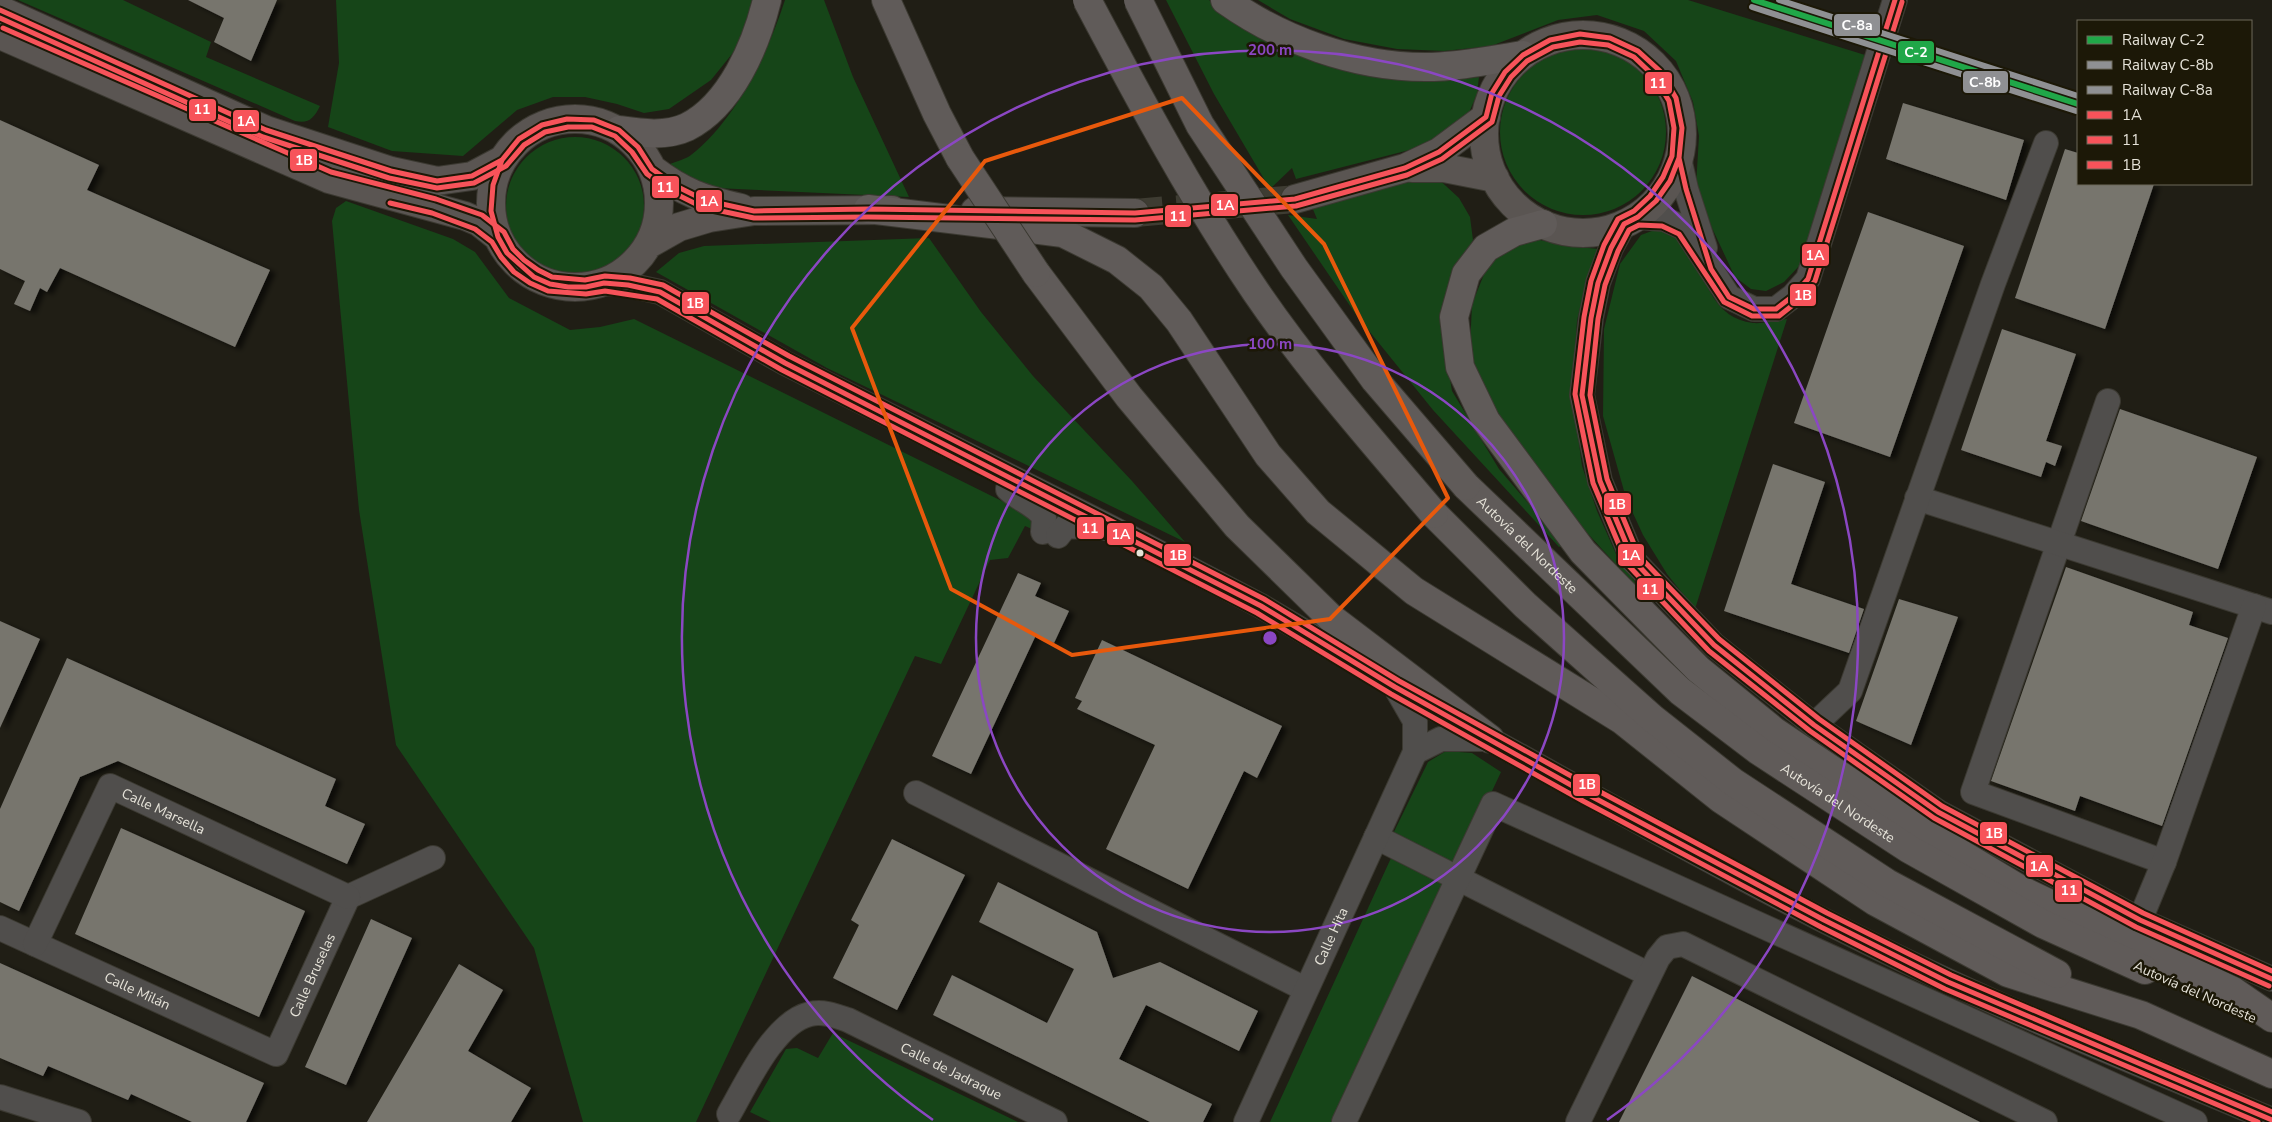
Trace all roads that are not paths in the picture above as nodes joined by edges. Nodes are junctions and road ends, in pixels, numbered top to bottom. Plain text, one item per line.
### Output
1 (767, 0) edge
2 (886, 0) edge
3 (1088, 0) edge
4 (1138, 0) edge
5 (1225, 0) edge
6 (1895, 0) edge
7 (0, 10) edge
8 (0, 35) edge
9 (1523, 55) junction
10 (1486, 117) junction
11 (618, 130) junction
12 (2046, 143) dead end
13 (1679, 158) junction
14 (502, 160) junction
15 (1405, 168) junction
16 (652, 169) junction
17 (1495, 178) junction
18 (1295, 199) tunnel mouth
19 (868, 210) junction
20 (754, 211) junction
21 (1135, 213) tunnel mouth
22 (1631, 221) junction
23 (1543, 224) junction
24 (498, 237) junction
25 (650, 244) junction
26 (1711, 269) junction
27 (604, 283) junction
28 (2108, 401) dead end
29 (982, 462) junction
30 (1916, 498) junction
31 (1114, 529) junction
32 (2058, 543) junction
33 (2263, 609) edge
34 (1395, 686) junction
35 (1814, 725) junction
36 (1490, 739) junction
37 (1415, 752) junction
38 (916, 793) dead end
39 (1376, 837) junction
40 (433, 858) dead end
41 (2164, 862) junction
42 (1458, 880) junction
43 (348, 897) junction
44 (2140, 920) junction
45 (0, 928) edge
46 (35, 944) junction
47 (1638, 969) dead end
48 (2272, 979) edge
49 (1305, 989) junction
50 (2142, 1015) junction
51 (2272, 1018) edge
52 (2272, 1026) edge
53 (276, 1054) joint
54 (2272, 1074) edge
55 (0, 1097) edge
56 (733, 1120) edge
57 (2272, 1120) edge
58 (79, 1122) edge
59 (1055, 1122) edge
60 (1246, 1122) edge
61 (1344, 1122) edge
62 (1578, 1122) edge
63 (2045, 1122) edge
64 (2195, 1122) edge

1 - 11 highway
2 - 36 highway, bridge
3 - 50 highway, bridge
4 - 52 highway, Autovía del Nordeste, bridge
5 - 9 highway
6 - 26 street
7 - 14 main road
8 - 24 main road
9 - 10 main road
9 - 13 main road
10 - 15 main road
10 - 17 main road
11 - 14 main road
11 - 16 main road
12 - 30 street
13 - 22 main road
13 - 26 street
14 - 24 main road
15 - 17 main road
15 - 18 main road
16 - 20 main road
16 - 25 main road
17 - 23 main road
19 - 20 main road
19 - 21 main road
19 - 50 highway
20 - 25 main road
22 - 23 main road
22 - 26 street
22 - 35 street
23 - 51 highway
24 - 27 main road
25 - 27 main road
27 - 29 street
28 - 32 street
29 - 31 street
29 - 31 street
30 - 32 street
30 - 35 street
31 - 34 street
32 - 33 street
32 - 41 street
33 - 41 street
34 - 36 street
34 - 37 street, Calle Hita
35 - 44 street
36 - 37 street
36 - 57 street
37 - 39 street, Calle Hita
38 - 49 street
39 - 42 street
39 - 49 street, Calle Hita
40 - 43 street
41 - 44 street
42 - 47 street
42 - 61 street
42 - 64 street
43 - 46 street, Calle Marsella
43 - 53 street, Calle Bruselas
44 - 48 street
45 - 46 street, Calle Milán
46 - 53 street, Calle Milán
49 - 60 street, Calle Hita
50 - 54 highway
55 - 58 street
56 - 59 street, Calle de Jadraque
62 - 63 street

